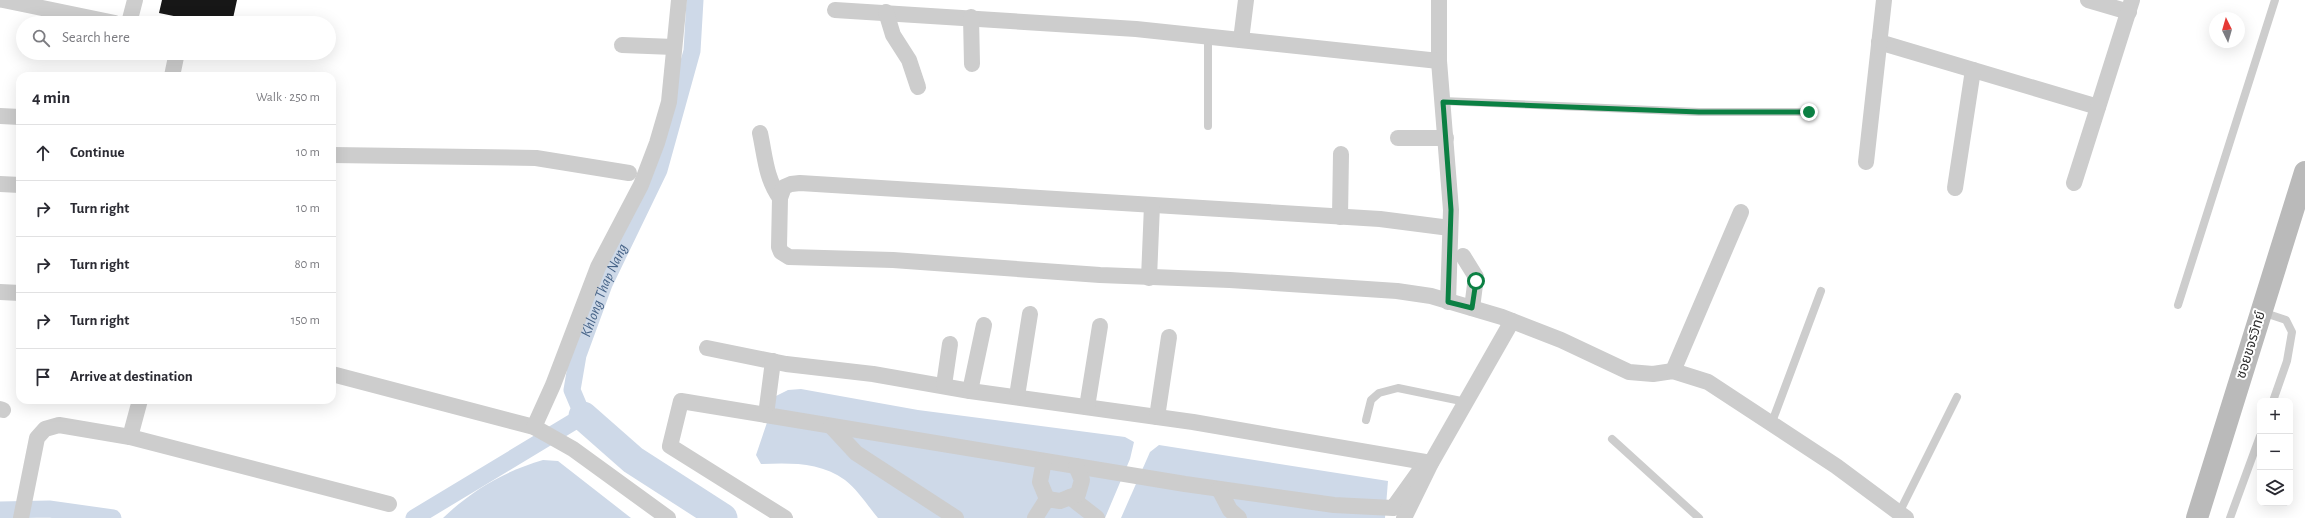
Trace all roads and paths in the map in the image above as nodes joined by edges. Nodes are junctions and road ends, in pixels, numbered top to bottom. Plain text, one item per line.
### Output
1 (3, 0) edge
2 (135, 0) edge
3 (679, 0) edge
4 (1246, 0) edge
5 (1439, 0) edge
6 (1884, 0) edge
7 (2088, 0) edge
8 (2275, 0) edge
9 (2130, 6) edge
10 (835, 10) dead end
11 (886, 12) junction
12 (81, 16) edge
13 (132, 16) edge
14 (971, 17) junction
15 (1208, 36) junction
16 (1241, 40) junction
17 (1880, 42) junction
18 (622, 45) dead end
19 (674, 47) junction
20 (175, 60) edge
21 (1439, 61) junction
22 (972, 64) dead end
23 (1973, 70) junction
24 (173, 72) edge
25 (918, 87) dead end
26 (1443, 102) junction
27 (2098, 107) junction
28 (1809, 112) dead end
29 (0, 116) edge
30 (16, 117) edge
31 (1208, 126) dead end
32 (760, 133) dead end
33 (1398, 138) dead end
34 (1446, 138) junction
35 (1341, 154) dead end
36 (336, 155) edge
37 (1866, 162) dead end
38 (2305, 172) edge
39 (629, 173) dead end
40 (2074, 183) dead end
41 (0, 184) edge
42 (16, 186) edge
43 (1955, 188) dead end
44 (780, 198) junction
45 (1152, 205) junction
46 (1741, 212) dead end
47 (1340, 216) junction
48 (1450, 228) junction
49 (1463, 256) dead end
50 (1149, 278) junction
51 (1821, 291) dead end
52 (0, 292) edge
53 (16, 293) edge
54 (1448, 302) junction
55 (2178, 305) dead end
56 (1472, 308) junction
57 (2261, 312) junction
58 (1030, 314) dead end
59 (1512, 321) junction
60 (984, 325) dead end
61 (1100, 326) dead end
62 (1169, 337) dead end
63 (950, 344) dead end
64 (707, 348) dead end
65 (773, 362) junction
66 (1673, 370) junction
67 (336, 375) edge
68 (944, 385) junction
69 (970, 391) junction
70 (1017, 396) junction
71 (1957, 397) dead end
72 (2273, 398) edge
73 (1466, 402) junction
74 (139, 404) edge
75 (1087, 407) junction
76 (766, 415) junction
77 (1156, 417) junction
78 (1366, 420) dead end
79 (1772, 422) junction
80 (831, 426) junction
81 (534, 427) junction
82 (130, 437) junction
83 (1612, 439) dead end
84 (2257, 444) edge
85 (1044, 461) junction
86 (1428, 463) junction
87 (1076, 466) junction
88 (1219, 489) junction
89 (1070, 498) junction
90 (1047, 499) junction
91 (389, 504) dead end
92 (1903, 515) edge
93 (21, 518) edge
94 (667, 518) edge
95 (786, 518) edge
96 (956, 518) edge
97 (1035, 518) edge
98 (1097, 518) edge
99 (1239, 518) edge
100 (1404, 518) edge
101 (1699, 518) edge
102 (2197, 518) edge
103 (2230, 518) edge

1 - 12 street
2 - 13 street
3 - 19 street
4 - 16 street
5 - 21 street
6 - 17 street
7 - 9 street
8 - 55 lane
9 - 27 street
10 - 11 street
11 - 14 street
11 - 25 street
14 - 15 street
14 - 22 street
15 - 16 street
15 - 31 lane
16 - 21 street
17 - 23 street
17 - 37 street
18 - 19 street
19 - 81 street
20 - 24 street
21 - 26 street
23 - 27 street
23 - 43 street
26 - 28 lane
26 - 34 street
27 - 40 street
29 - 30 street
32 - 44 street
33 - 34 street
34 - 48 street
35 - 47 street
36 - 39 street
38 - 57 street, ซอยขจรวิทย์
41 - 42 street
44 - 45 street
44 - 50 street
45 - 47 street
45 - 50 street
46 - 66 street
47 - 48 street
48 - 54 street
49 - 56 street
50 - 54 street
51 - 79 lane
52 - 53 street
54 - 56 street
56 - 59 street
57 - 72 lane
57 - 102 street, ซอยขจรวิทย์
58 - 70 street
59 - 66 street
59 - 73 street
60 - 69 street
61 - 75 street
62 - 77 street
63 - 68 street
64 - 65 street
65 - 68 street
65 - 76 street
66 - 79 street
67 - 81 street
68 - 69 street
69 - 70 street
70 - 75 street
71 - 92 lane
73 - 78 lane
73 - 86 street
74 - 82 street
75 - 77 street
76 - 80 street
76 - 95 street
77 - 86 street
79 - 92 street
80 - 85 street
80 - 96 street
81 - 94 street
82 - 91 street
82 - 93 street
83 - 101 lane
84 - 103 lane
85 - 87 street
85 - 90 street
86 - 88 street
86 - 100 street
87 - 88 street
87 - 89 street
88 - 99 street
89 - 90 street
89 - 98 street
90 - 97 street

